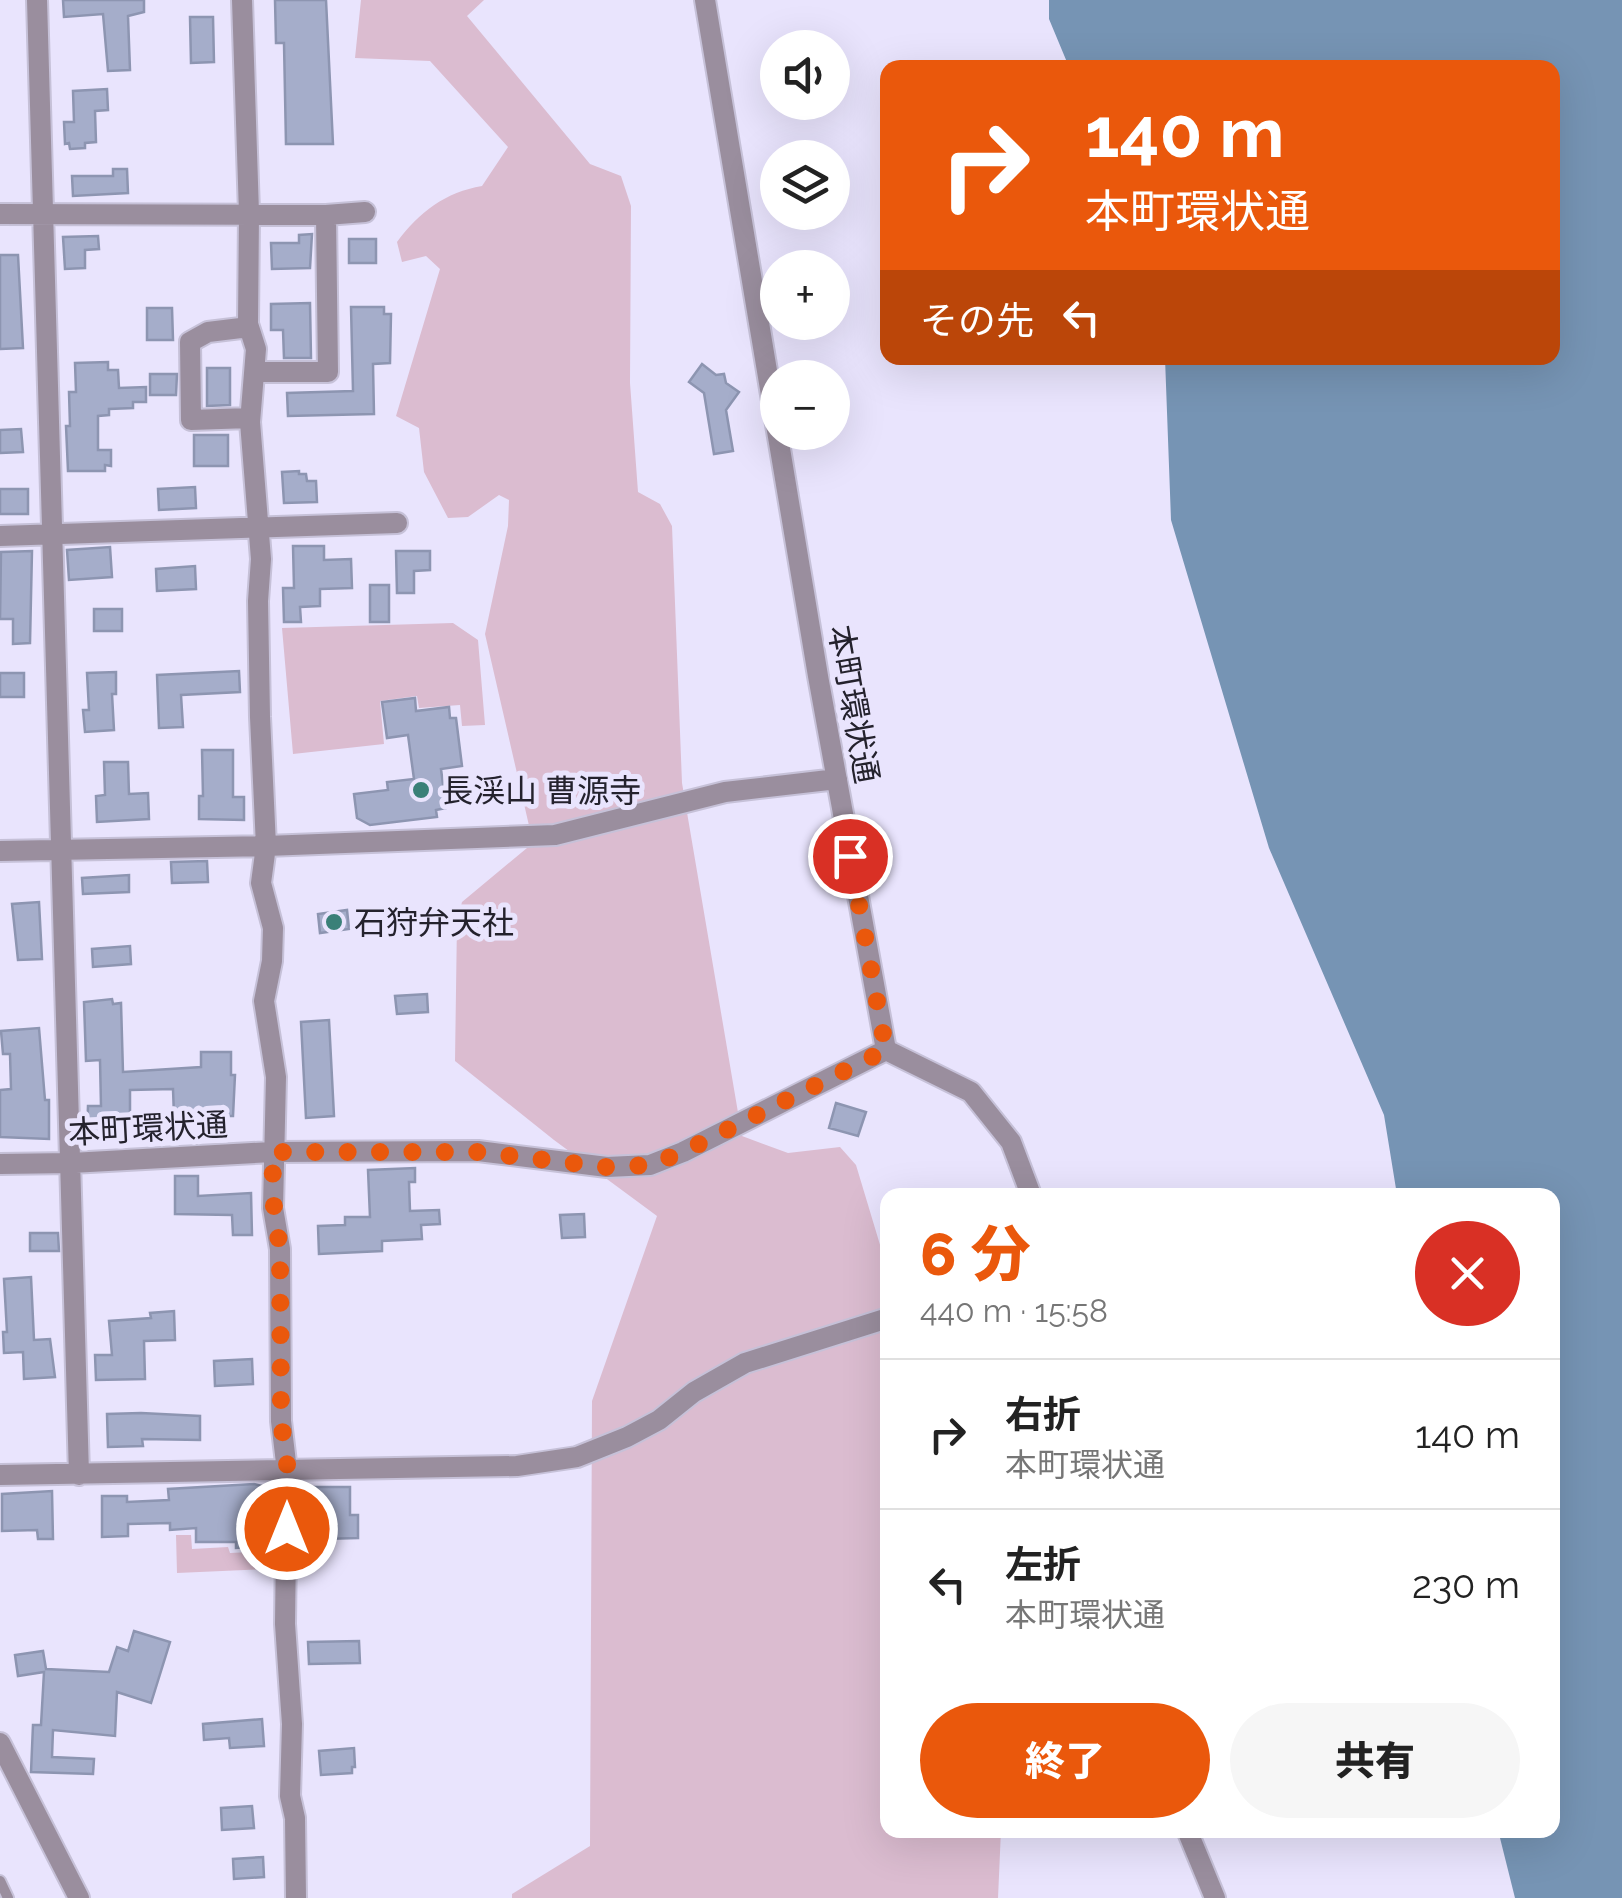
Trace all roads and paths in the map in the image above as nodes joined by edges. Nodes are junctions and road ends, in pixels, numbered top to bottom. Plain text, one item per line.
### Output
1 (36, 0) edge
2 (242, 0) edge
3 (706, 0) edge
4 (43, 212) junction
5 (364, 212) dead end
6 (250, 213) junction
7 (0, 214) edge
8 (326, 215) junction
9 (249, 327) junction
10 (256, 372) junction
11 (250, 418) junction
12 (397, 523) dead end
13 (259, 526) junction
14 (51, 534) junction
15 (0, 536) edge
16 (836, 779) junction
17 (266, 846) junction
18 (62, 851) junction
19 (0, 852) edge
20 (886, 1050) junction
21 (272, 1152) junction
22 (70, 1163) junction
23 (0, 1164) edge
24 (1027, 1188) edge
25 (880, 1321) edge
26 (288, 1471) junction
27 (0, 1475) edge
28 (78, 1475) junction
29 (0, 1743) edge
30 (1189, 1838) edge
31 (0, 1882) edge
32 (8, 1898) edge
33 (79, 1898) edge
34 (296, 1898) edge
35 (1215, 1898) edge

1 - 4 street
2 - 6 street
3 - 16 street, 本町環状通
4 - 6 street
4 - 7 street
4 - 14 street
5 - 8 street
6 - 8 street
6 - 9 street
8 - 10 street
9 - 10 street
9 - 11 street
10 - 11 street
11 - 13 street
12 - 13 street
13 - 14 street
13 - 17 street
14 - 15 street
14 - 18 street
16 - 17 street
16 - 20 street, 本町環状通
17 - 18 street
17 - 21 street
18 - 19 street
18 - 22 street
20 - 21 street, 本町環状通
20 - 24 street
21 - 22 street, 本町環状通
21 - 26 street
22 - 23 street, 本町環状通
22 - 28 street
25 - 26 street
26 - 28 street
26 - 34 street
27 - 28 street
29 - 33 street
30 - 35 street
31 - 32 lane

